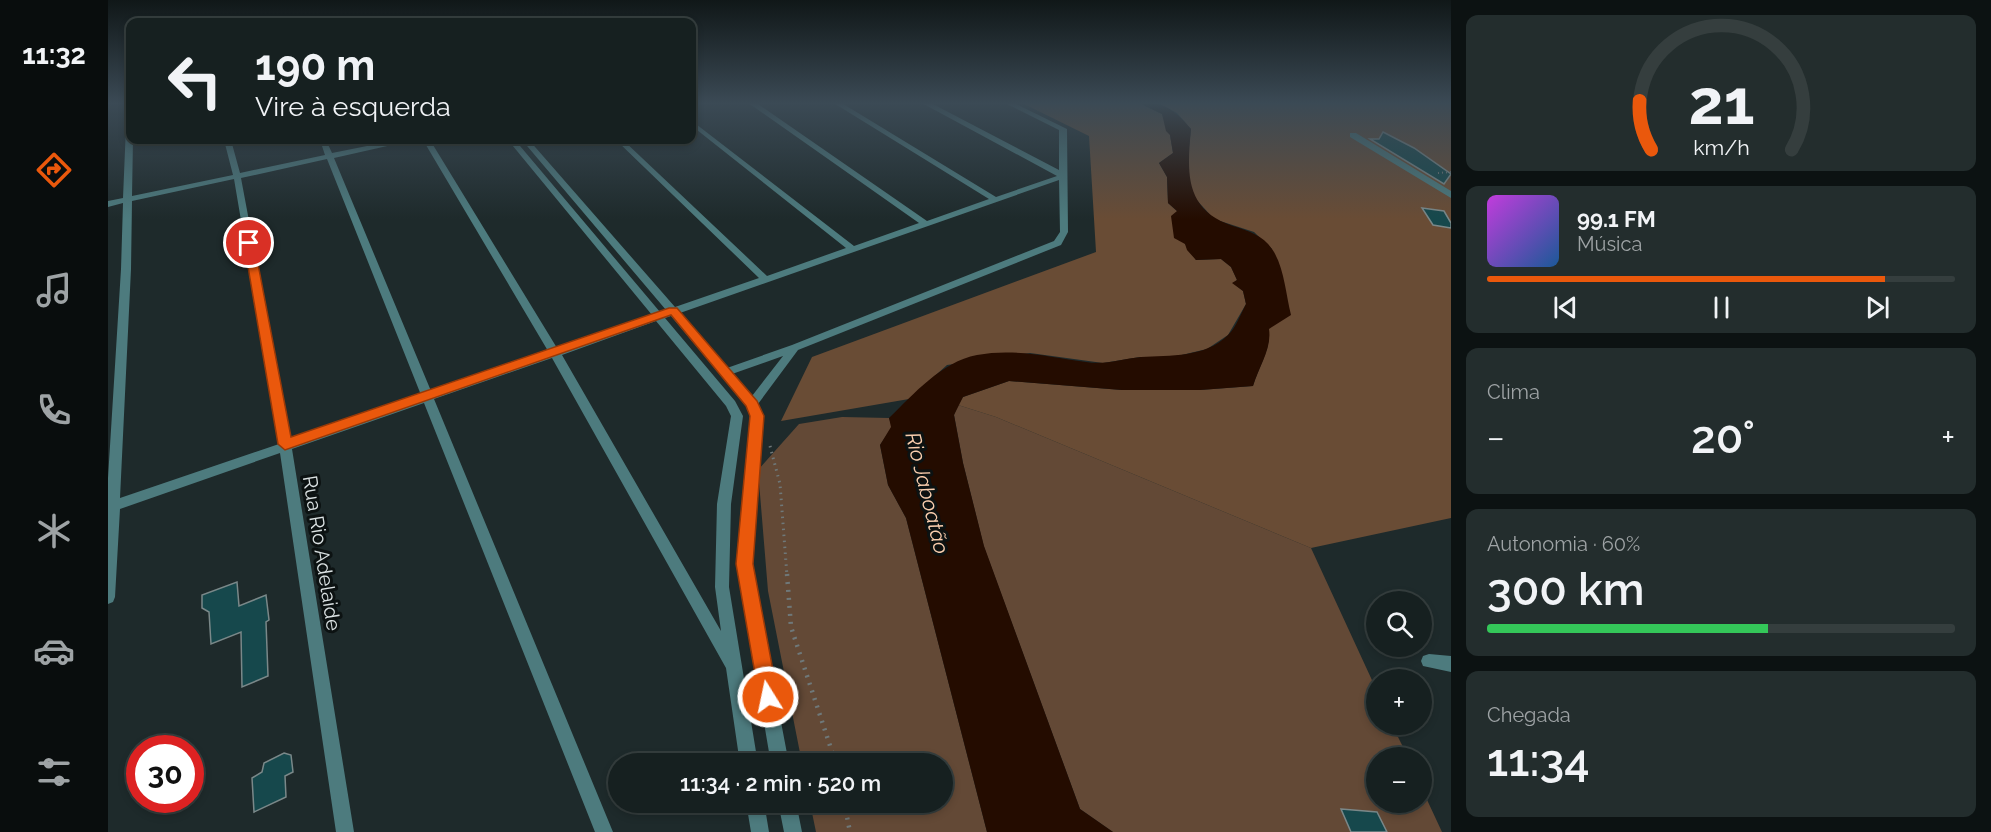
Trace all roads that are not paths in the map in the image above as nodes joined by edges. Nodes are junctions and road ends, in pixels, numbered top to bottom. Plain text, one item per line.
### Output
1 (715, 141) edge
2 (806, 141) edge
3 (899, 141) edge
4 (997, 141) edge
5 (1063, 141) edge
6 (1363, 141) edge
7 (129, 144) edge
8 (228, 144) edge
9 (324, 144) edge
10 (386, 144) edge
11 (428, 144) edge
12 (514, 144) edge
13 (528, 144) edge
14 (623, 144) edge
15 (329, 156) junction
16 (237, 176) junction
17 (1064, 176) junction
18 (1451, 195) edge
19 (127, 199) junction
20 (996, 200) junction
21 (108, 204) edge
22 (926, 224) junction
23 (853, 249) junction
24 (765, 279) junction
25 (673, 310) junction
26 (656, 316) junction
27 (794, 348) junction
28 (554, 351) junction
29 (726, 372) junction
30 (428, 395) junction
31 (752, 404) junction
32 (285, 444) junction
33 (110, 507) edge
34 (108, 597) edge
35 (1429, 661) dead end
36 (1451, 664) edge
37 (733, 668) junction
38 (747, 753) edge
39 (778, 753) edge
40 (757, 813) edge
41 (790, 813) edge
42 (345, 832) edge
43 (604, 832) edge
44 (760, 832) edge
45 (793, 832) edge

1 - 23 street
2 - 22 street
3 - 20 street
4 - 17 street
5 - 17 street
6 - 18 street
7 - 19 street
8 - 16 street, Rua Rio Adelaide
9 - 15 street
10 - 15 street
11 - 28 street
12 - 26 street
13 - 25 street
14 - 24 street
15 - 16 street
15 - 30 street
16 - 19 street
16 - 32 street, Rua Rio Adelaide
17 - 20 street
17 - 27 street
19 - 21 street
19 - 33 street
20 - 22 street
22 - 23 street
23 - 24 street
24 - 25 street
25 - 26 street
25 - 29 street
26 - 28 street
26 - 37 street
27 - 29 street
27 - 31 street
28 - 30 street
28 - 37 street
29 - 31 street
30 - 32 street
30 - 43 street
31 - 39 street
32 - 33 street
32 - 42 street, Rua Rio Adelaide
33 - 34 street
35 - 36 street
37 - 38 street
40 - 44 street
41 - 45 street

